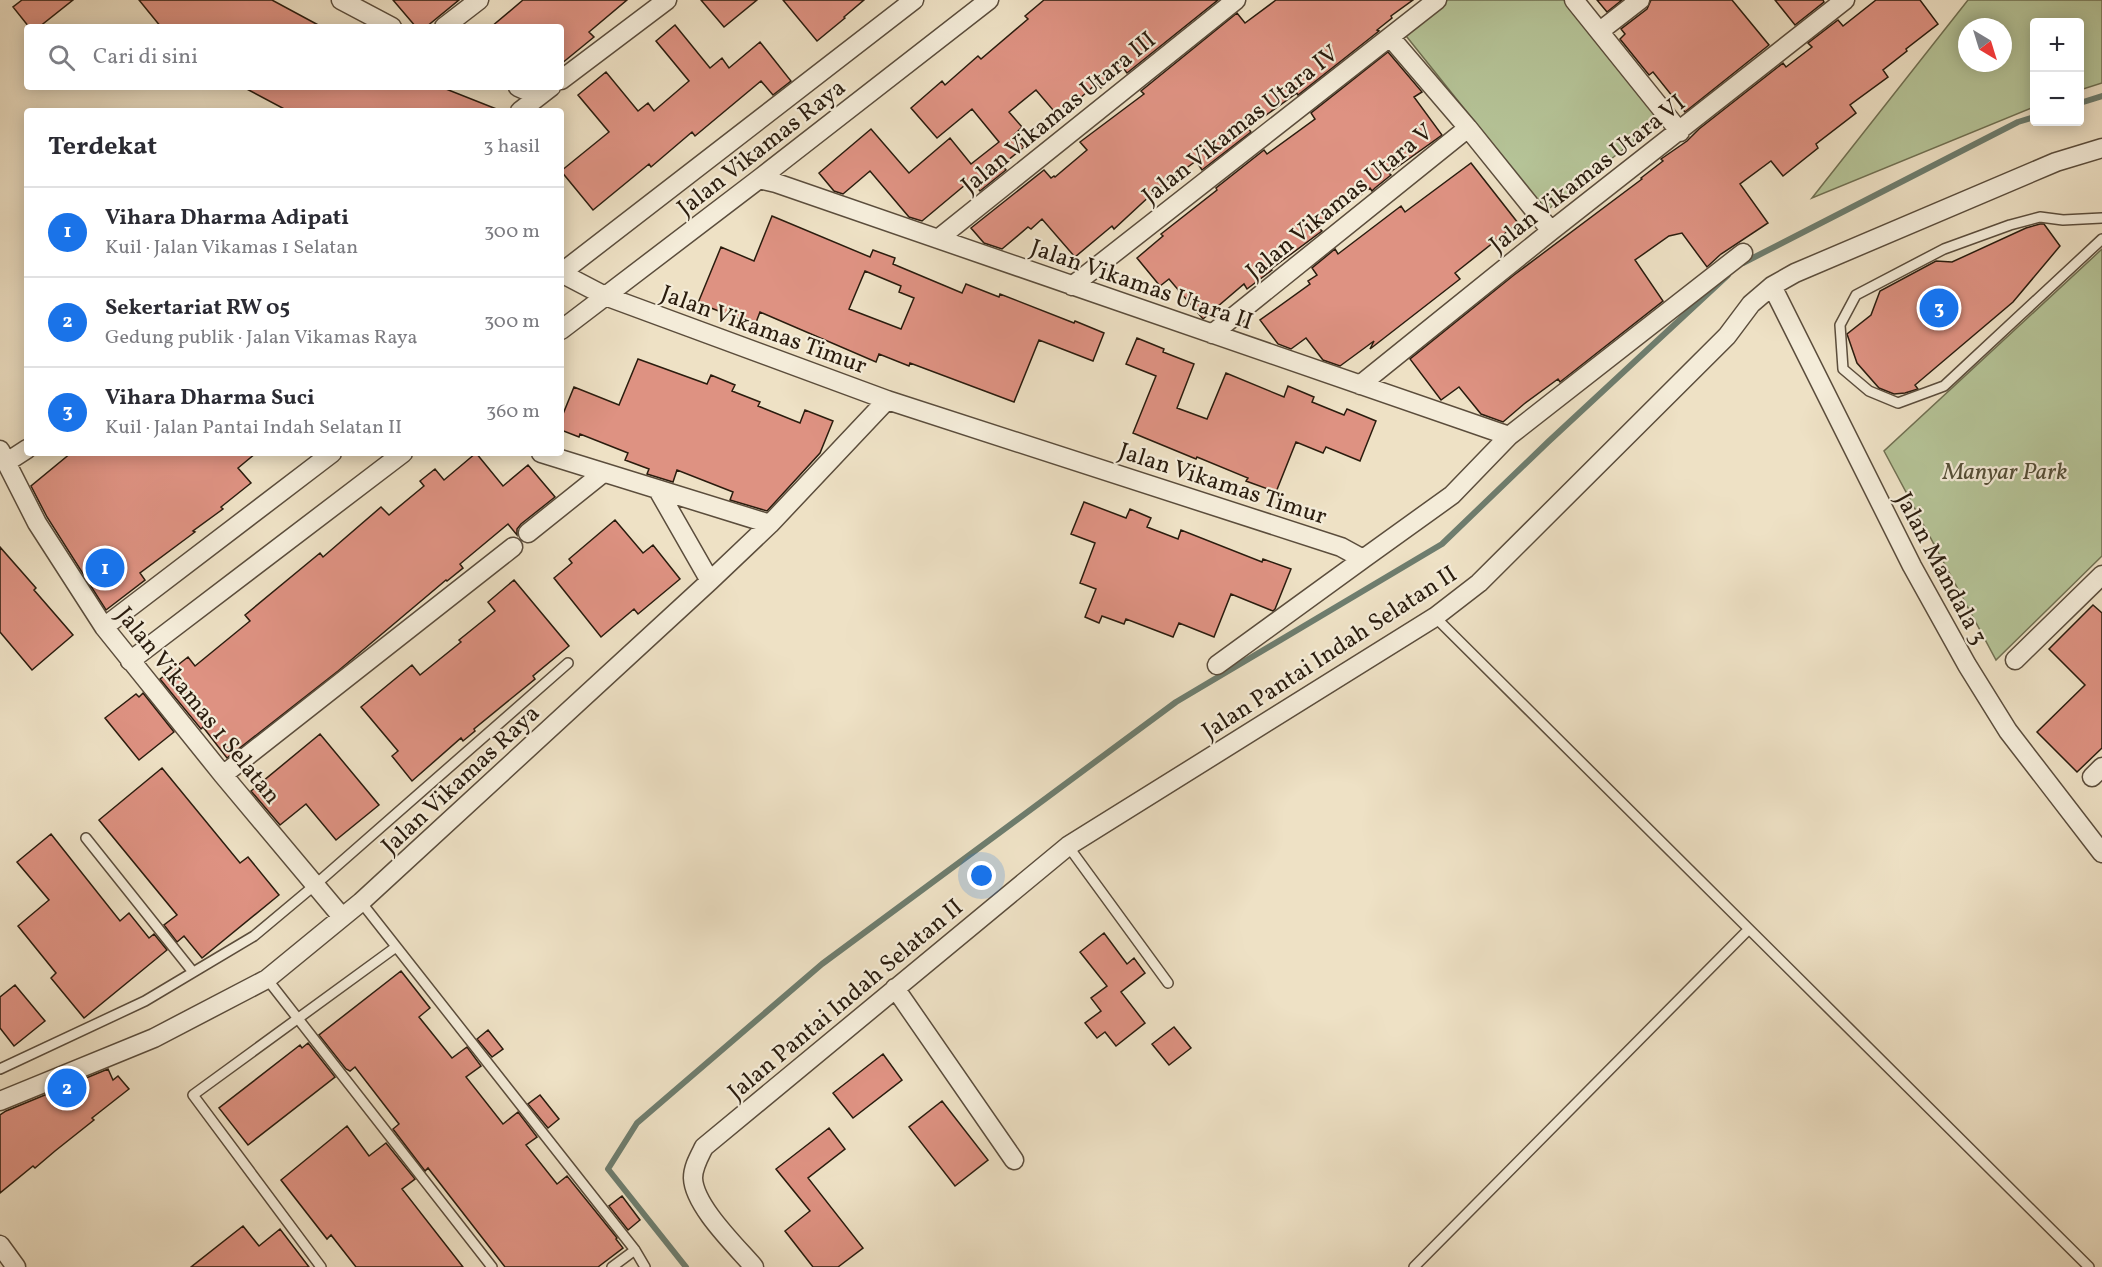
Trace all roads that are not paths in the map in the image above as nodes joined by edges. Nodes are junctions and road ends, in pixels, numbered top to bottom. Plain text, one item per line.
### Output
1 (341, 0) edge
2 (479, 0) edge
3 (667, 0) edge
4 (914, 0) edge
5 (989, 0) edge
6 (1236, 0) edge
7 (1437, 0) edge
8 (1574, 0) edge
9 (1640, 0) edge
10 (1845, 0) edge
11 (386, 24) edge
12 (448, 24) edge
13 (1600, 31) junction
14 (1390, 37) junction
15 (564, 78) edge
16 (545, 92) edge
17 (524, 108) edge
18 (1468, 128) junction
19 (1680, 132) junction
20 (2102, 148) edge
21 (759, 179) junction
22 (2102, 219) edge
23 (1551, 231) junction
24 (938, 239) junction
25 (2102, 240) edge
26 (1743, 253) dead end
27 (564, 273) edge
28 (564, 275) edge
29 (1072, 286) junction
30 (1772, 286) junction
31 (600, 293) junction
32 (564, 327) edge
33 (1212, 334) junction
34 (1360, 385) junction
35 (887, 400) junction
36 (1509, 436) junction
37 (24, 450) edge
38 (3, 456) edge
39 (328, 456) edge
40 (399, 456) edge
41 (550, 456) edge
42 (603, 473) junction
43 (658, 490) junction
44 (770, 524) junction
45 (528, 533) dead end
46 (513, 547) dead end
47 (1363, 560) junction
48 (2102, 574) edge
49 (710, 581) junction
50 (1435, 617) junction
51 (107, 632) junction
52 (127, 657) junction
53 (2015, 660) dead end
54 (568, 663) dead end
55 (1216, 665) dead end
56 (223, 775) junction
57 (86, 838) dead end
58 (1068, 846) junction
59 (2102, 853) edge
60 (315, 885) junction
61 (361, 902) junction
62 (342, 917) junction
63 (1749, 929) junction
64 (396, 947) junction
65 (192, 972) junction
66 (267, 979) junction
67 (1168, 983) dead end
68 (895, 988) junction
69 (299, 1018) junction
70 (0, 1070) edge
71 (0, 1101) edge
72 (1014, 1160) dead end
73 (0, 1245) edge
74 (635, 1250) junction
75 (16, 1267) edge
76 (321, 1267) edge
77 (492, 1267) edge
78 (612, 1267) edge
79 (645, 1267) edge
80 (754, 1267) edge
81 (1414, 1267) edge
82 (2089, 1267) edge

1 - 11 street
2 - 12 street
3 - 15 street
4 - 27 street, Jalan Vikamas Raya
5 - 21 street, Jalan Vikamas Raya
6 - 24 street, Jalan Vikamas Utara III
7 - 14 street, Jalan Vikamas Utara IV
8 - 13 street
9 - 13 street
10 - 19 street, Jalan Vikamas Utara VI
13 - 19 street
14 - 18 street
14 - 29 street, Jalan Vikamas Utara IV
16 - 17 street
18 - 23 street
18 - 33 street, Jalan Vikamas Utara V
19 - 23 street, Jalan Vikamas Utara VI
20 - 30 street, Jalan Pantai Indah Selatan II
21 - 24 street, Jalan Vikamas Utara II
21 - 31 street, Jalan Vikamas Raya
22 - 25 lane
23 - 34 street, Jalan Vikamas Utara VI
24 - 29 street, Jalan Vikamas Utara II
26 - 36 street
28 - 31 street, Jalan Vikamas Timur
29 - 33 street, Jalan Vikamas Utara II
30 - 50 street, Jalan Pantai Indah Selatan II
30 - 59 street, Jalan Mandala 3
31 - 32 street, Jalan Vikamas Raya
31 - 35 street, Jalan Vikamas Timur
33 - 34 street, Jalan Vikamas Utara II
34 - 36 street, Jalan Vikamas Utara II
35 - 44 street, Jalan Vikamas Raya
35 - 47 street, Jalan Vikamas Timur
36 - 47 street
37 - 38 street
38 - 51 street, Jalan Vikamas 1 Selatan
39 - 51 street
40 - 52 street
41 - 42 street
42 - 43 street
42 - 45 street
43 - 44 street
43 - 49 street
44 - 49 street, Jalan Vikamas Raya
46 - 56 street
47 - 55 street
48 - 53 street
49 - 61 street, Jalan Vikamas Raya
50 - 58 street, Jalan Pantai Indah Selatan II
50 - 63 lane
51 - 52 street, Jalan Vikamas 1 Selatan
52 - 56 street, Jalan Vikamas 1 Selatan
54 - 60 lane
56 - 60 street, Jalan Vikamas 1 Selatan
57 - 65 lane
58 - 67 lane
58 - 68 street, Jalan Pantai Indah Selatan II
60 - 62 street, Jalan Vikamas 1 Selatan
60 - 65 lane
61 - 62 street, Jalan Vikamas Raya
61 - 64 lane
62 - 66 street, Jalan Vikamas Raya
63 - 81 lane
63 - 82 lane
64 - 69 lane
64 - 74 lane
65 - 70 lane
66 - 69 lane
66 - 71 street, Jalan Vikamas Raya
68 - 72 street
68 - 80 street, Jalan Pantai Indah Selatan II
69 - 76 lane
69 - 77 lane
73 - 75 street
74 - 78 lane
74 - 79 lane

